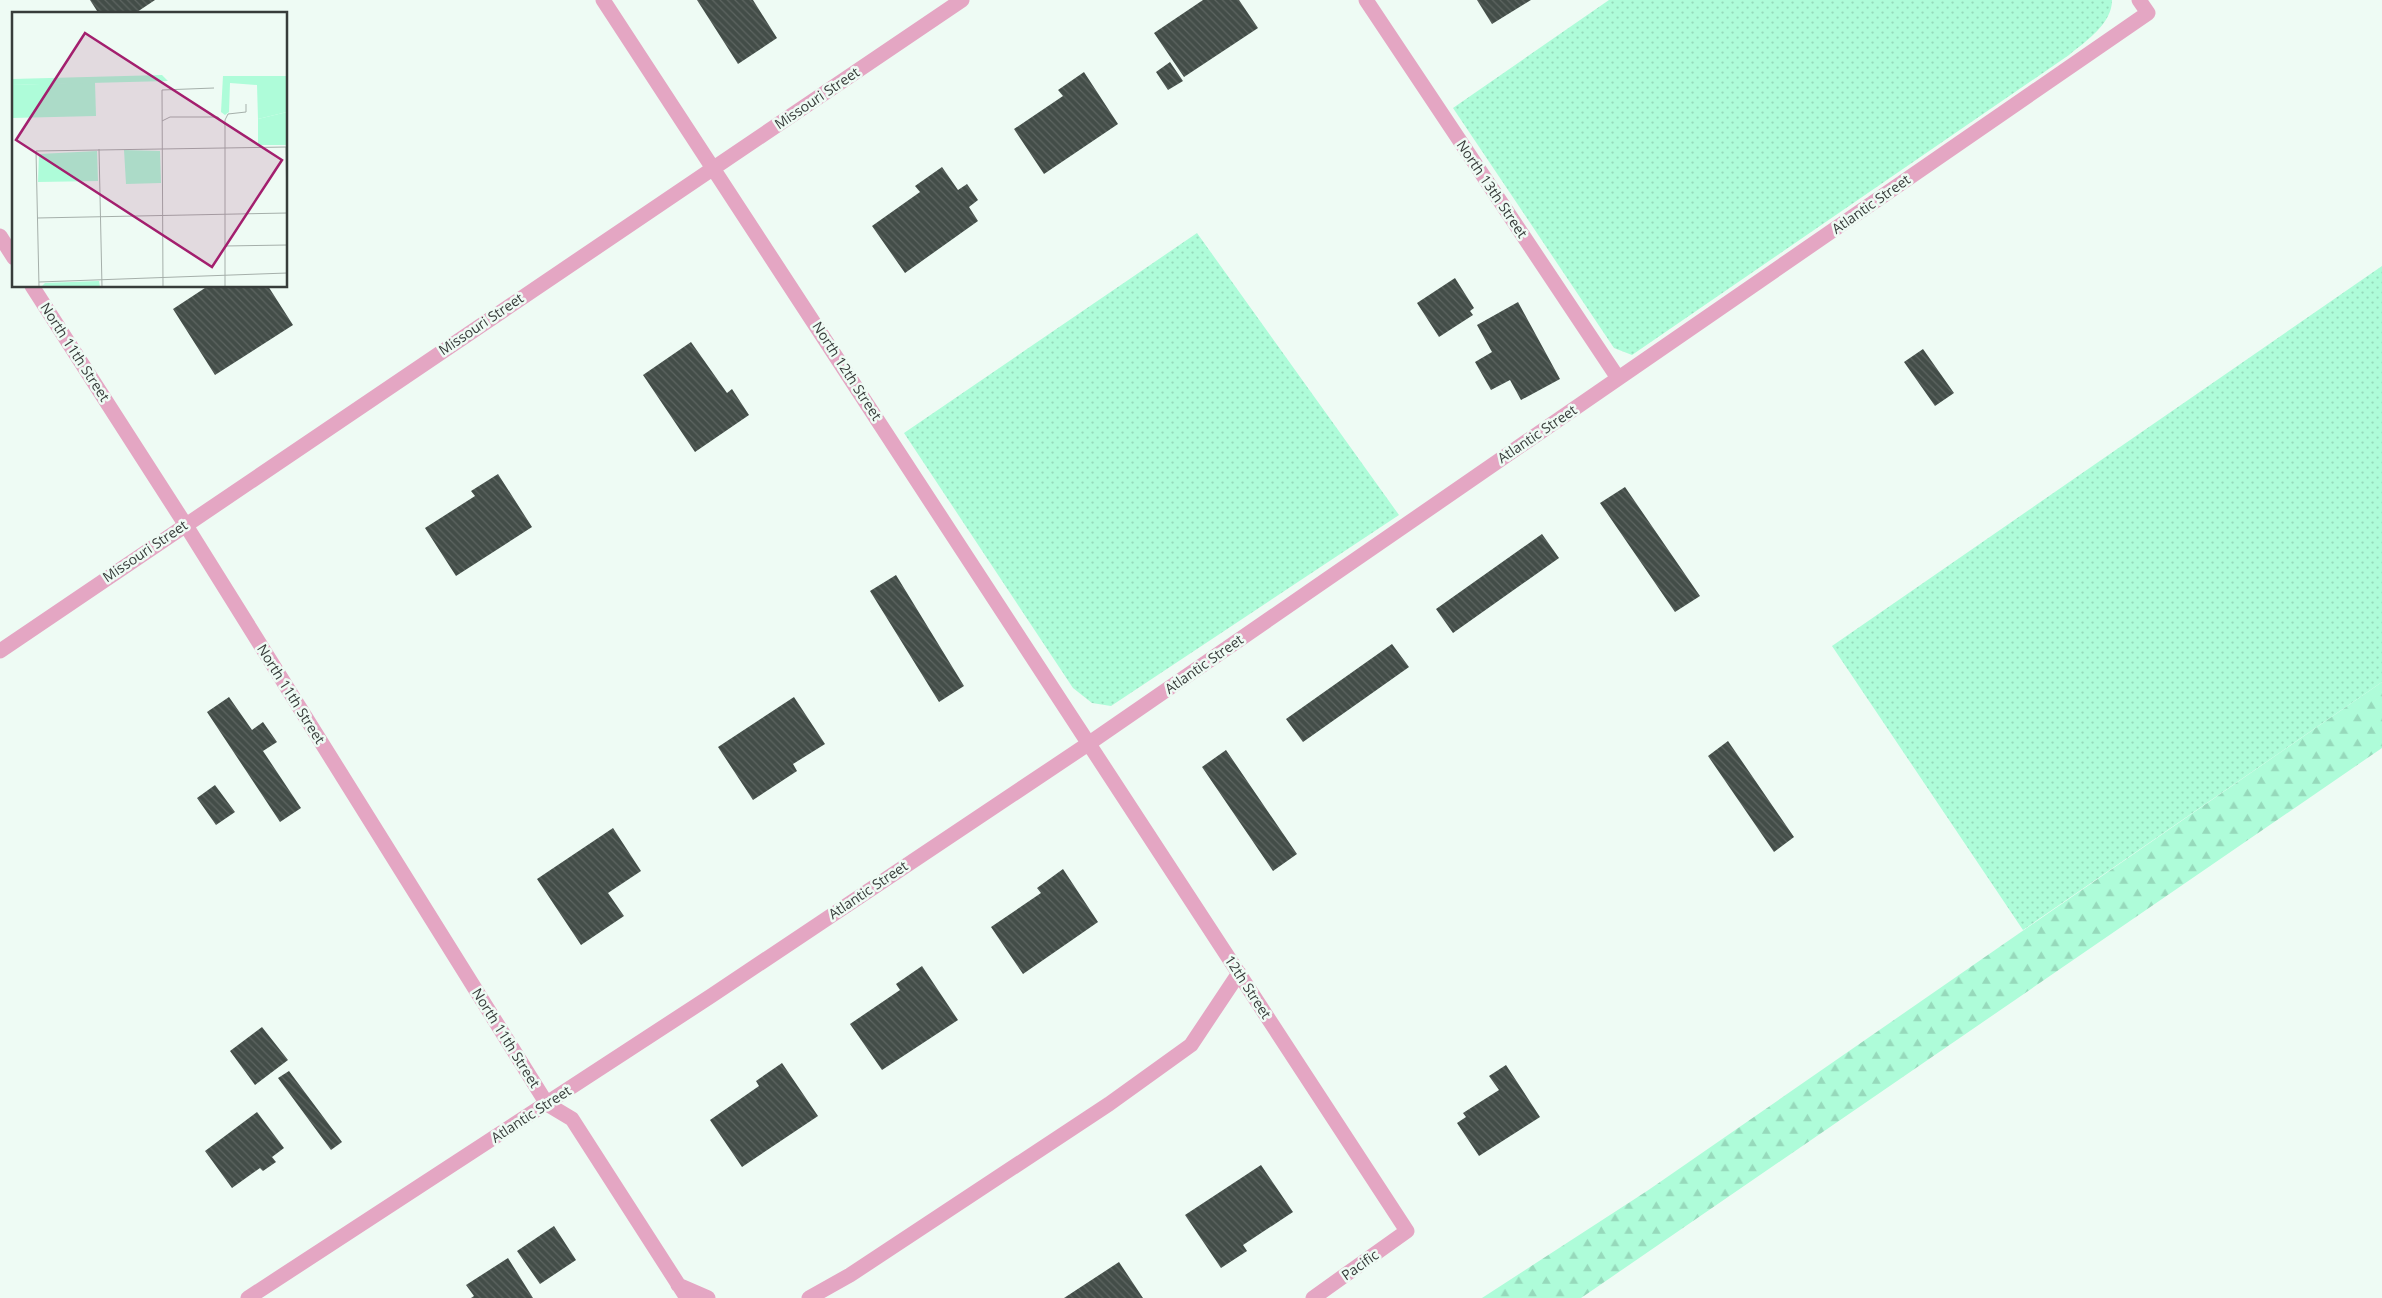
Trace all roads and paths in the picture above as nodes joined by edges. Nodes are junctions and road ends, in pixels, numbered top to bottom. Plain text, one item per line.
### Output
1 (603, 0) edge
2 (962, 0) edge
3 (1366, 0) edge
4 (2139, 0) edge
5 (714, 167) junction
6 (0, 236) edge
7 (8, 256) edge
8 (33, 288) edge
9 (1618, 378) junction
10 (186, 524) junction
11 (0, 651) edge
12 (1088, 744) junction
13 (1239, 973) junction
14 (547, 1104) junction
15 (1407, 1231) joint
16 (678, 1285) junction
17 (248, 1298) edge
18 (687, 1298) edge
19 (708, 1298) edge
20 (809, 1298) edge
21 (1312, 1298) edge

1 - 5 street, North 12th Street
2 - 5 street, Missouri Street
3 - 9 street, North 13th Street
4 - 9 street, Atlantic Street
5 - 10 street, Missouri Street
5 - 12 street, North 12th Street
6 - 7 street
8 - 10 street, North 11th Street
9 - 12 street, Atlantic Street
10 - 11 street, Missouri Street
10 - 14 street, North 11th Street
12 - 13 street, 12th Street
12 - 14 street, Atlantic Street
13 - 15 street, 12th Street
13 - 20 street
14 - 16 street
14 - 17 street, Atlantic Street
15 - 21 street, Pacific
16 - 18 street
16 - 19 street

